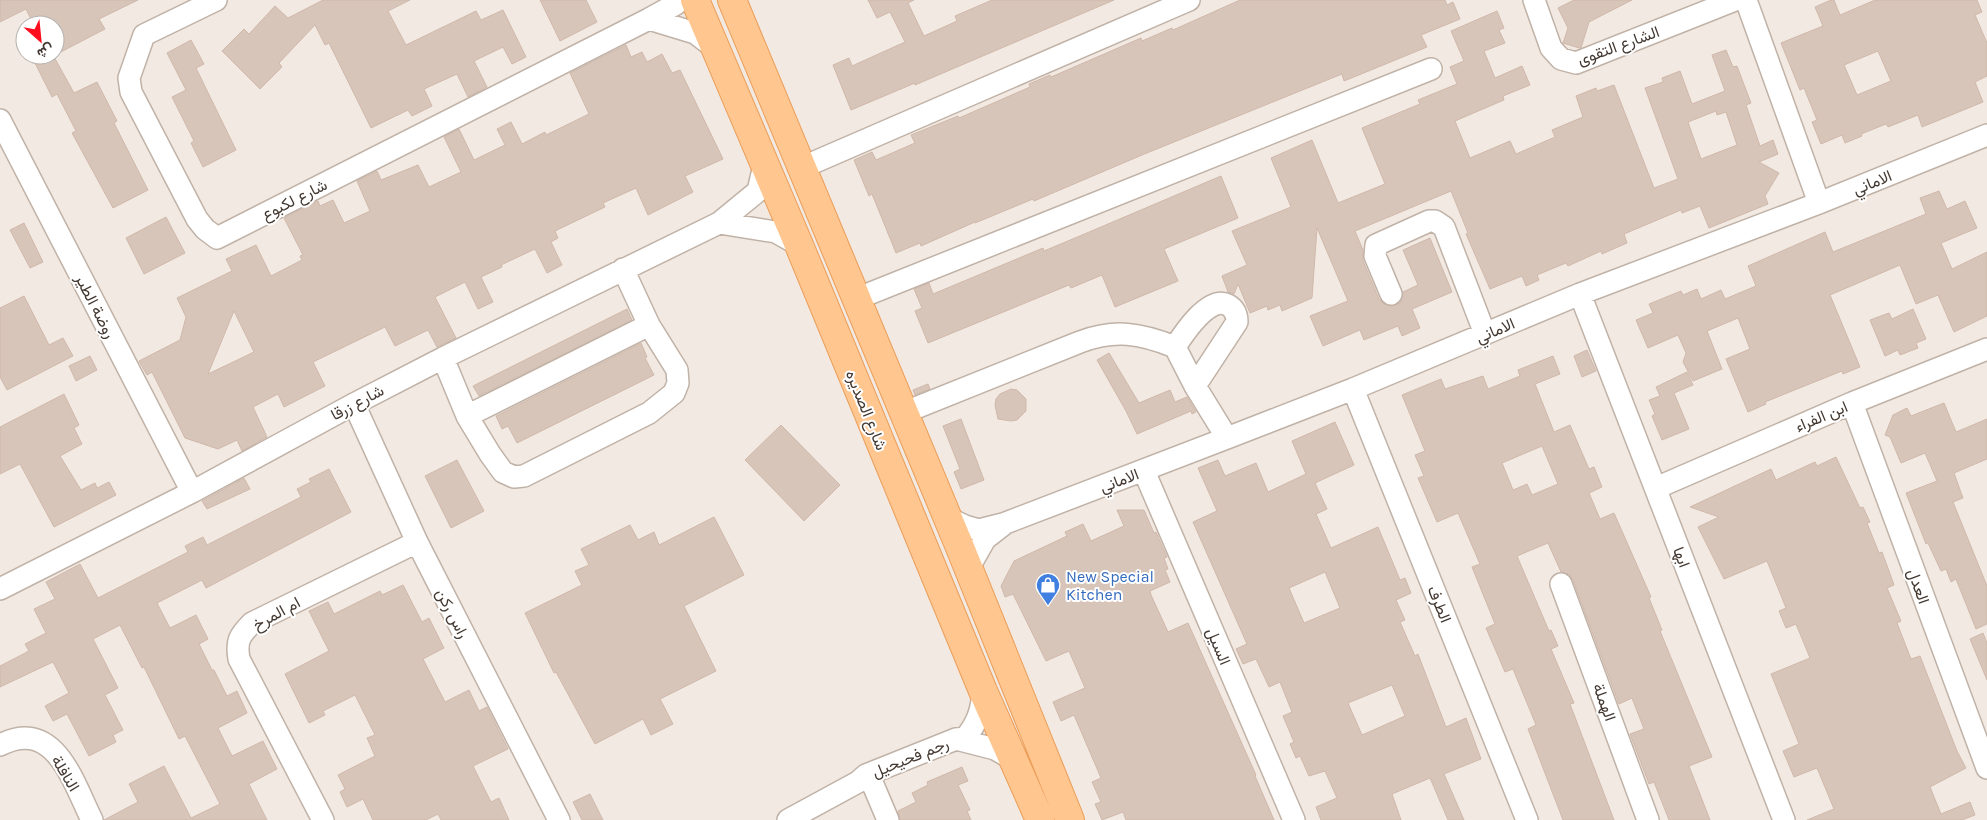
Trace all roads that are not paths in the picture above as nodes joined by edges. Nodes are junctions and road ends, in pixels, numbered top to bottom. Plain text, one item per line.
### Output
1 (216, 0) edge
2 (678, 0) edge
3 (695, 0) edge
4 (732, 0) edge
5 (1188, 0) edge
6 (1534, 0) edge
7 (1735, 0) edge
8 (1746, 0) edge
9 (648, 19) junction
10 (716, 49) junction
11 (1431, 69) dead end
12 (0, 120) edge
13 (1987, 135) edge
14 (764, 165) junction
15 (802, 168) junction
16 (1819, 203) junction
17 (719, 223) junction
18 (799, 245) junction
19 (623, 269) junction
20 (1391, 294) dead end
21 (1580, 294) junction
22 (856, 299) junction
23 (648, 325) junction
24 (1485, 334) junction
25 (1175, 347) junction
26 (1987, 349) edge
27 (443, 358) junction
28 (1194, 386) junction
29 (1353, 389) junction
30 (1852, 403) junction
31 (354, 404) junction
32 (903, 413) junction
33 (467, 416) junction
34 (1227, 438) junction
35 (1144, 471) junction
36 (1656, 488) junction
37 (192, 492) junction
38 (946, 517) junction
39 (1003, 524) junction
40 (417, 542) junction
41 (968, 569) junction
42 (1561, 584) dead end
43 (0, 589) edge
44 (983, 691) junction
45 (956, 739) junction
46 (0, 746) edge
47 (1014, 760) junction
48 (1987, 768) edge
49 (866, 774) junction
50 (92, 820) edge
51 (323, 820) edge
52 (559, 820) edge
53 (788, 820) edge
54 (888, 820) edge
55 (1040, 820) edge
56 (1070, 820) edge
57 (1294, 820) edge
58 (1527, 820) edge
59 (1648, 820) edge
60 (1784, 820) edge

1 - 9 street, شارع لكبوع
2 - 9 street, شارع لكبوع
3 - 10 main road, شارع الصديره
4 - 15 main road, شارع الصديره
5 - 15 street
6 - 7 street, الشارع التقوى
8 - 16 street
9 - 10 street
10 - 14 main road, شارع الصديره
11 - 22 street
12 - 37 street, روضة الطير
13 - 16 street, الاماني
14 - 17 street, شارع زرقا
14 - 18 main road, شارع الصديره
15 - 22 main road, شارع الصديره
16 - 21 street, الاماني
17 - 18 street
17 - 19 street, شارع زرقا
18 - 44 main road, شارع الصديره
19 - 23 street
19 - 27 street, شارع زرقا
20 - 24 street
21 - 24 street, الاماني
21 - 36 street, ابها
22 - 32 main road, شارع الصديره
23 - 33 street
23 - 33 street
24 - 29 street, الاماني
25 - 28 street
25 - 28 street
25 - 32 street
26 - 30 street, ابن الفراء
27 - 31 street, شارع زرقا
27 - 33 street
28 - 34 street
29 - 34 street, الاماني
29 - 58 street, الطرف
30 - 36 street, ابن الفراء
30 - 48 street, العدل
31 - 37 street, شارع زرقا
31 - 40 street, راس ركن
32 - 38 main road, شارع الصديره
34 - 35 street, الاماني
35 - 39 street, الاماني
35 - 57 street, السيل
36 - 60 street, ابها
37 - 43 street, شارع زرقا
38 - 39 street, الاماني
38 - 41 main road, شارع الصديره
39 - 41 street, الاماني
40 - 51 street, ام المرخ
40 - 52 street, راس ركن
41 - 56 main road, شارع الصديره
42 - 59 street, الهملة
44 - 45 street, رجم فحيحيل
44 - 47 main road, شارع الصديره
45 - 47 street, رجم فحيحيل
45 - 49 street, رجم فحيحيل
46 - 50 street, النافلة
47 - 55 main road, شارع الصديره
49 - 53 street, رجم فحيحيل
49 - 54 street

